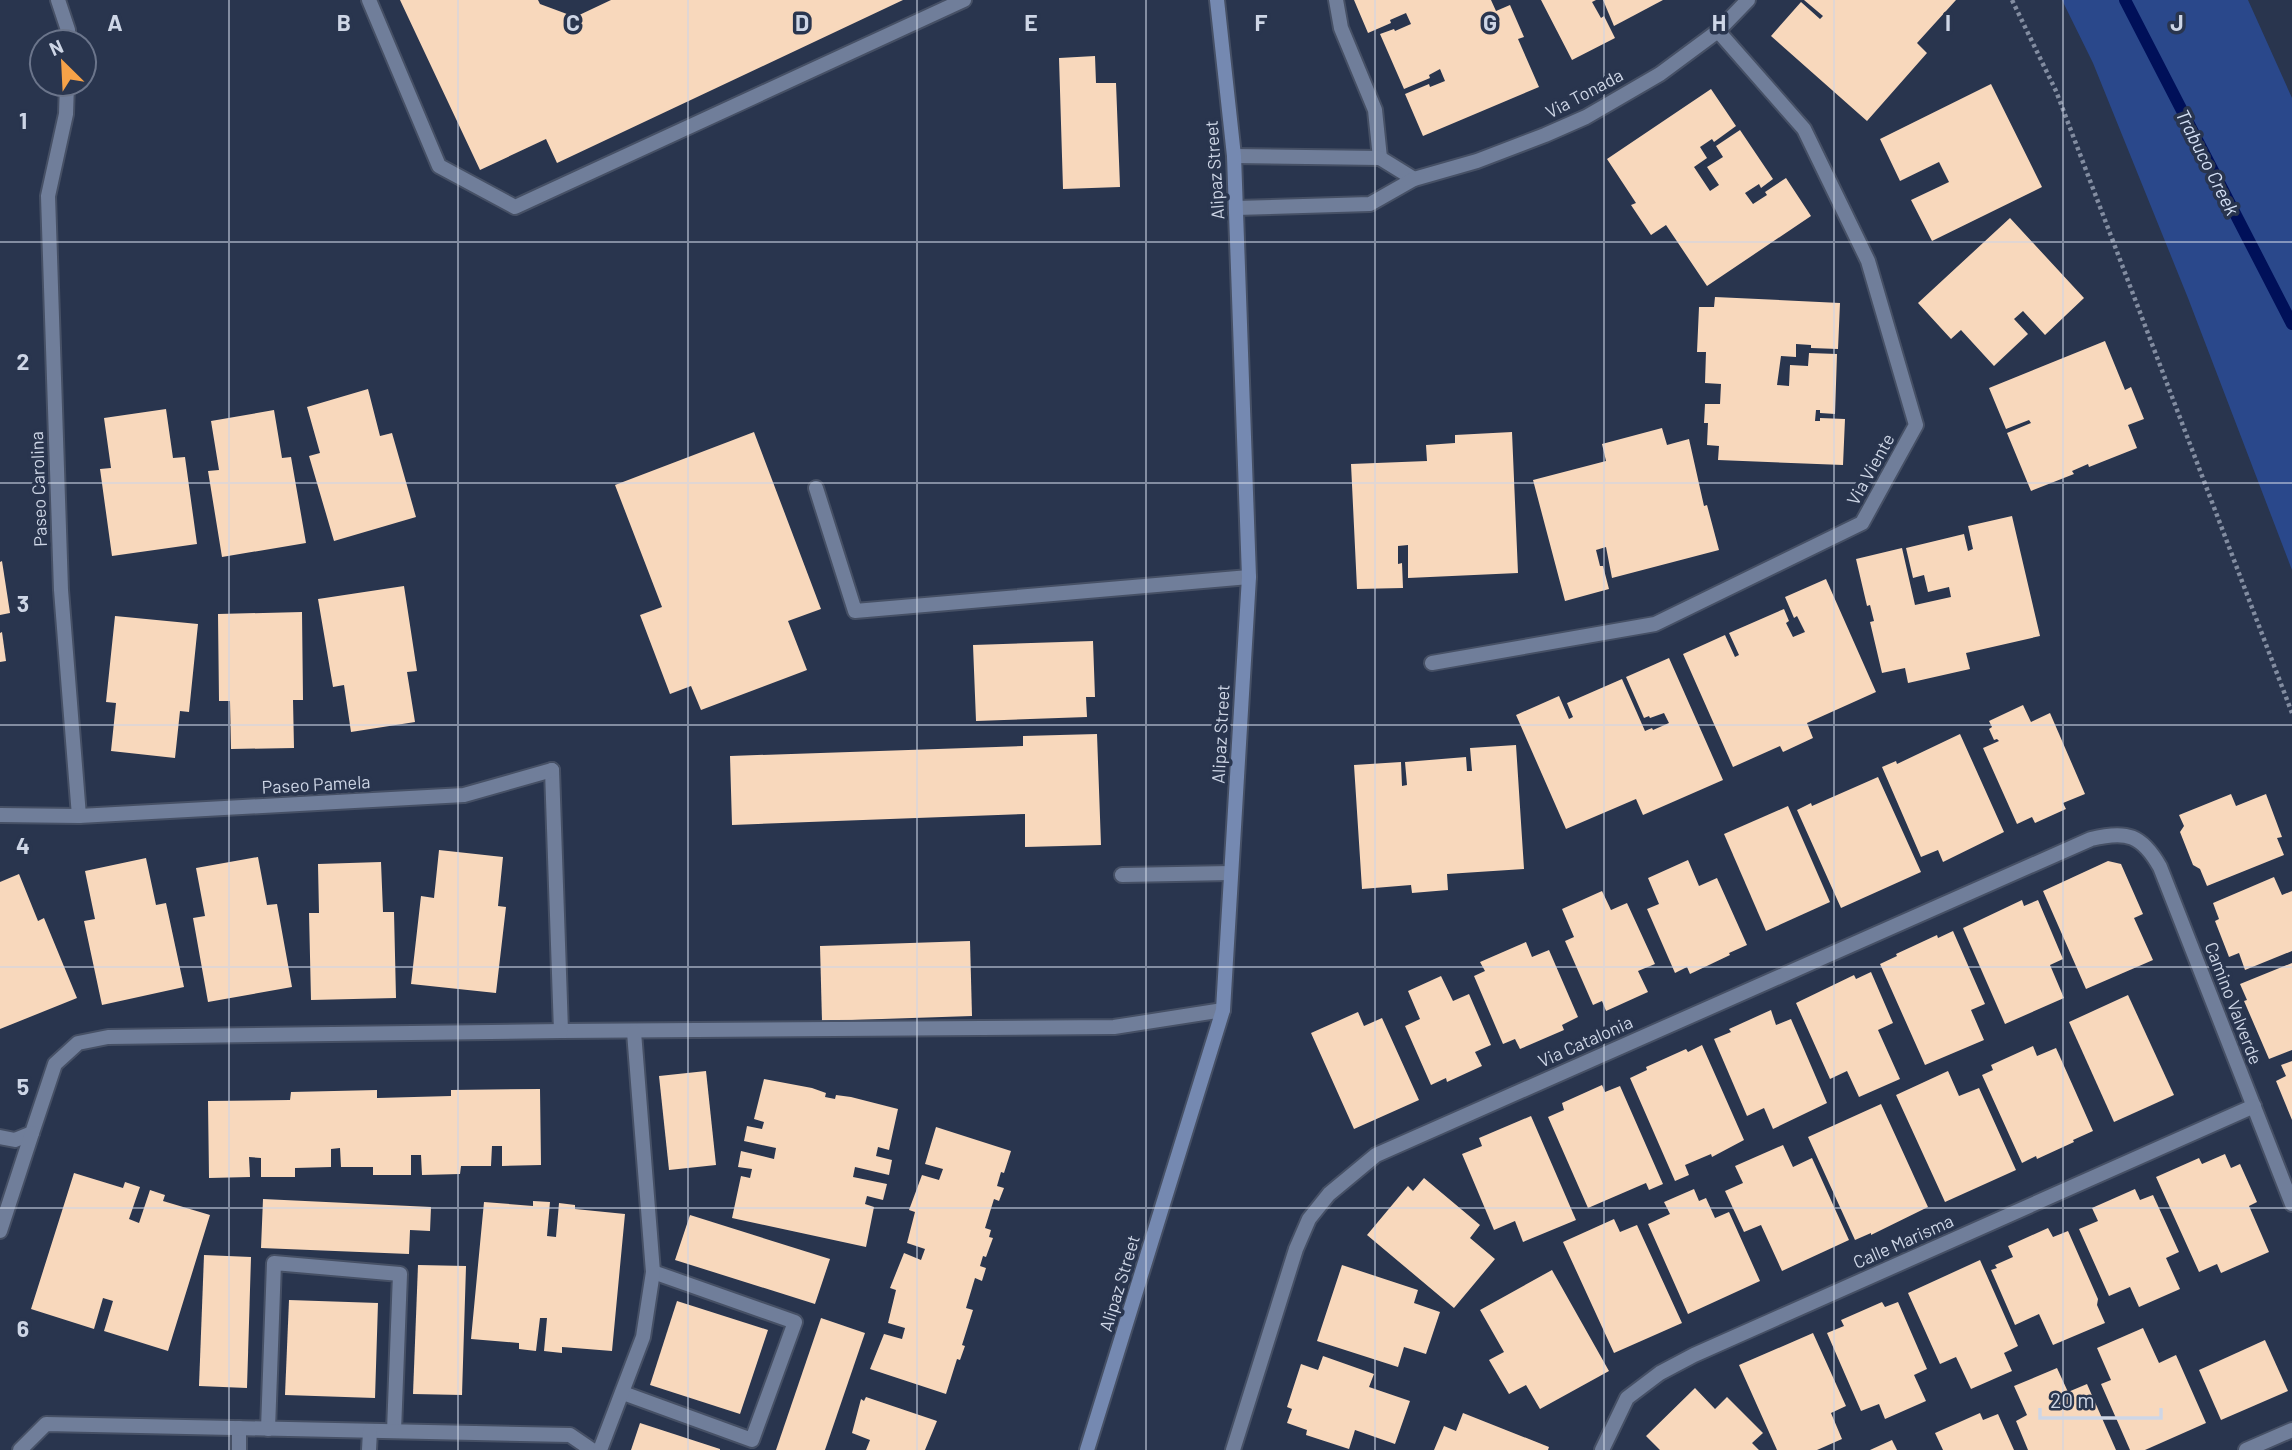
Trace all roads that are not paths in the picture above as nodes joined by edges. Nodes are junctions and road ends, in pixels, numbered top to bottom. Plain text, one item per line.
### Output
1 (58, 0) edge
2 (369, 0) edge
3 (964, 0) edge
4 (1217, 0) edge
5 (1336, 0) edge
6 (1748, 0) edge
7 (67, 28) edge
8 (1718, 31) junction
9 (67, 98) edge
10 (1234, 156) junction
11 (1380, 158) junction
12 (1414, 179) junction
13 (1236, 208) junction
14 (816, 488) dead end
15 (1249, 577) junction
16 (1432, 663) dead end
17 (0, 816) edge
18 (79, 816) junction
19 (2120, 834) joint
20 (1231, 873) junction
21 (1122, 874) dead end
22 (1223, 1010) junction
23 (561, 1031) junction
24 (634, 1032) junction
25 (2254, 1106) junction
26 (32, 1133) junction
27 (0, 1137) edge
28 (2292, 1204) edge
29 (0, 1231) edge
30 (653, 1272) junction
31 (623, 1393) junction
32 (239, 1428) junction
33 (268, 1429) junction
34 (2292, 1430) edge
35 (370, 1431) junction
36 (394, 1432) junction
37 (20, 1450) edge
38 (239, 1450) edge
39 (369, 1450) edge
40 (592, 1450) edge
41 (600, 1450) edge
42 (1087, 1450) edge
43 (1233, 1450) edge
44 (1602, 1450) edge
45 (2246, 1450) edge

1 - 7 street
2 - 3 street
4 - 10 main road, Alipaz Street
5 - 11 street
6 - 8 street, Via Tonada
8 - 12 street, Via Tonada
8 - 16 street, Via Viente
9 - 18 street, Paseo Carolina
10 - 11 street
10 - 13 main road, Alipaz Street
11 - 12 street
12 - 13 street, Via Tonada
13 - 15 main road, Alipaz Street
14 - 15 street
15 - 20 main road, Alipaz Street
17 - 18 street
18 - 23 street, Paseo Pamela
19 - 25 street, Camino Valverde
19 - 43 street, Via Catalonia
20 - 21 street
20 - 22 main road, Alipaz Street
22 - 24 street
22 - 42 main road, Alipaz Street
23 - 24 street
23 - 26 street
24 - 30 street
25 - 28 street, Camino Valverde
25 - 44 street, Calle Marisma
26 - 27 street
26 - 29 street
30 - 31 street
30 - 31 street
31 - 41 street
32 - 33 street
32 - 37 street
32 - 38 street
33 - 35 street
33 - 36 street
34 - 45 street
35 - 36 street
35 - 39 street
36 - 40 street

